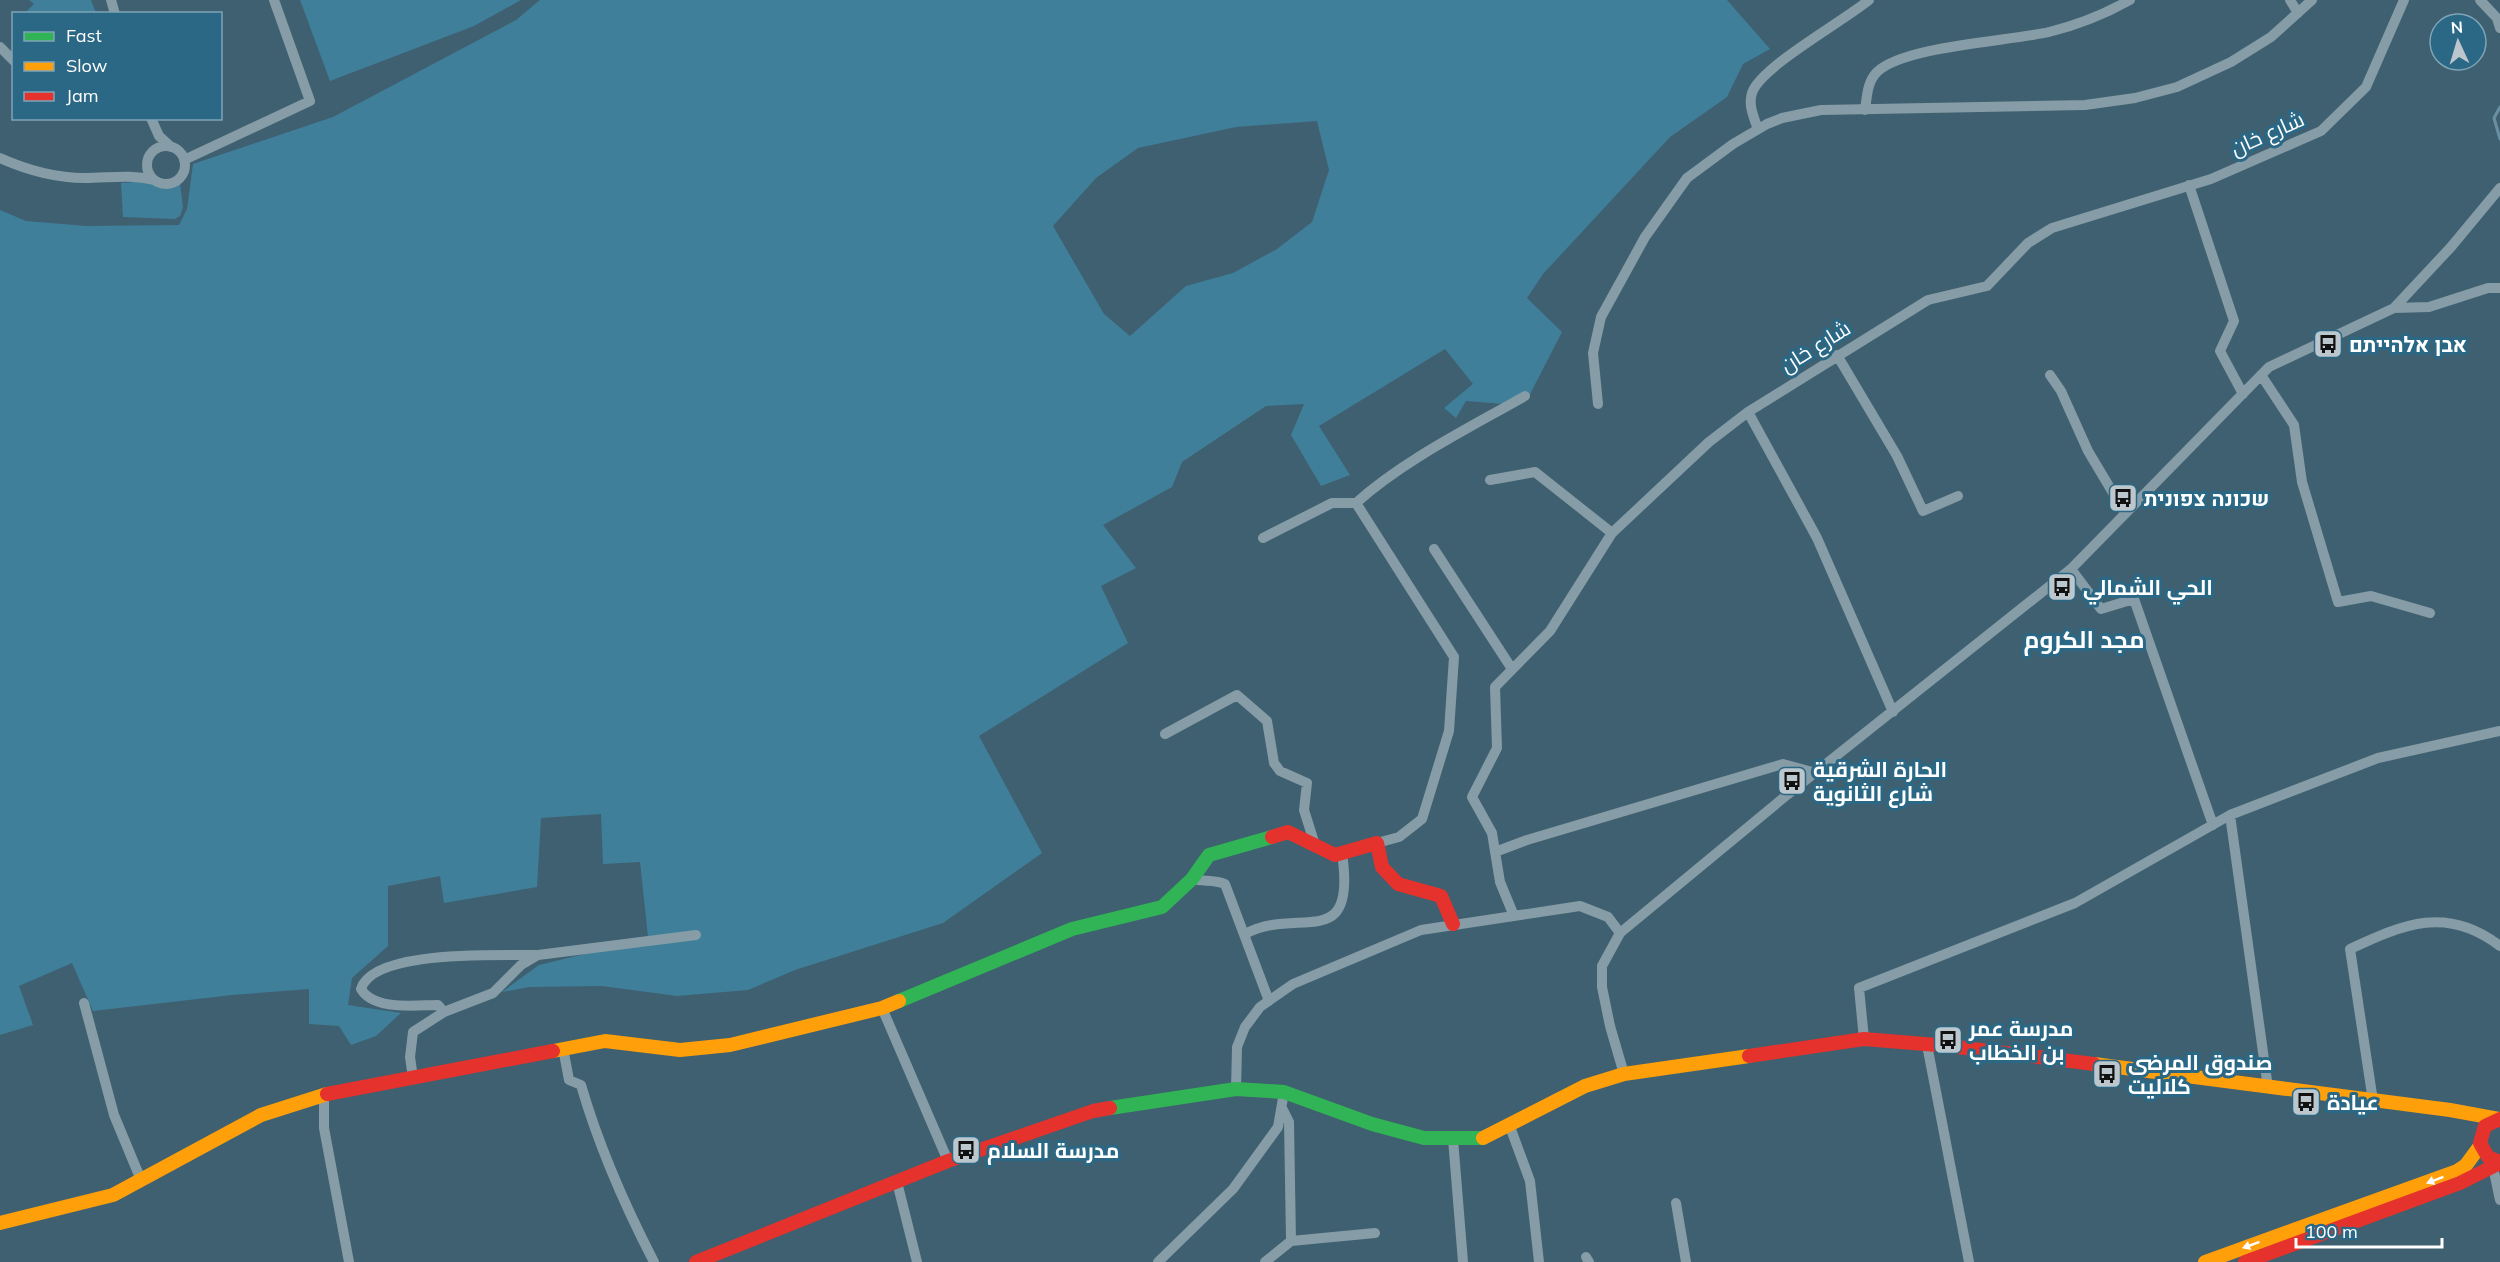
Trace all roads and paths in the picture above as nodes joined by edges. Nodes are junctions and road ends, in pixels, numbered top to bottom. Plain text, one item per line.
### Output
1 (274, 0) edge
2 (1869, 0) edge
3 (2130, 0) edge
4 (2290, 0) edge
5 (2312, 0) edge
6 (2404, 0) edge
7 (2480, 0) edge
8 (2298, 13) junction
9 (2500, 28) edge
10 (1865, 110) junction
11 (152, 122) edge
12 (1758, 129) junction
13 (171, 147) junction
14 (151, 154) junction
15 (0, 158) edge
16 (184, 159) junction
17 (123, 176) junction
18 (154, 180) junction
19 (2189, 185) junction
20 (2500, 188) edge
21 (2500, 288) edge
22 (2394, 308) junction
23 (1837, 355) junction
24 (2050, 375) dead end
25 (2261, 375) junction
26 (2243, 394) junction
27 (1525, 396) dead end
28 (1599, 404) dead end
29 (1748, 411) junction
30 (1490, 480) dead end
31 (1958, 496) dead end
32 (1356, 503) junction
33 (2125, 513) junction
34 (1612, 533) junction
35 (1263, 538) dead end
36 (1434, 549) dead end
37 (2071, 569) junction
38 (2430, 613) dead end
39 (1512, 669) junction
40 (1893, 712) junction
41 (2500, 731) edge
42 (1165, 734) dead end
43 (1816, 774) junction
44 (2230, 815) junction
45 (2213, 825) junction
46 (1377, 843) junction
47 (1315, 845) junction
48 (1495, 852) junction
49 (1341, 853) junction
50 (1192, 879) junction
51 (1514, 916) junction
52 (1453, 924) junction
53 (1620, 933) junction
54 (1245, 934) junction
55 (696, 936) dead end
56 (2500, 946) edge
57 (538, 955) junction
58 (1269, 1000) junction
59 (84, 1003) dead end
60 (882, 1008) junction
61 (444, 1012) junction
62 (1864, 1039) junction
63 (1927, 1045) junction
64 (563, 1048) junction
65 (1624, 1074) junction
66 (413, 1078) junction
67 (2268, 1088) junction
68 (1236, 1089) junction
69 (1284, 1092) junction
70 (324, 1095) junction
71 (2373, 1101) junction
72 (1281, 1108) junction
73 (2450, 1110) junction
74 (2500, 1119) edge
75 (1509, 1124) junction
76 (1453, 1139) junction
77 (2480, 1141) junction
78 (948, 1161) junction
79 (2498, 1164) edge
80 (141, 1180) junction
81 (897, 1182) junction
82 (2500, 1200) edge
83 (1676, 1203) dead end
84 (0, 1223) edge
85 (1375, 1233) dead end
86 (1291, 1241) junction
87 (350, 1262) edge
88 (654, 1262) edge
89 (696, 1262) edge
90 (917, 1262) edge
91 (1158, 1262) edge
92 (1265, 1262) edge
93 (1463, 1262) edge
94 (1539, 1262) edge
95 (1686, 1262) edge
96 (1969, 1262) edge
97 (2205, 1262) edge
98 (2245, 1262) edge

1 - 16 street
2 - 12 street
3 - 10 street
4 - 8 street
5 - 8 street
6 - 19 street, شارع خان
7 - 9 street
8 - 10 street
10 - 12 street
11 - 13 street
11 - 14 street
12 - 28 street
13 - 14 street
13 - 16 street
14 - 17 street
14 - 18 street
15 - 17 street
16 - 18 street
17 - 18 street
19 - 23 street, شارع خان
19 - 26 street
20 - 22 street
21 - 22 street
22 - 25 street
23 - 29 street, شارع خان
23 - 31 street
24 - 33 street
25 - 26 street
25 - 38 street
26 - 33 street
27 - 32 street
29 - 34 street, شارع خان
29 - 40 street
30 - 34 street
32 - 35 street
32 - 46 street
33 - 37 street
34 - 39 street, شارع خان
36 - 39 street
37 - 40 street
37 - 45 street
39 - 48 street, شارع خان
40 - 43 street
41 - 44 street
42 - 47 street
43 - 48 street
43 - 53 street
44 - 45 street
44 - 67 street
45 - 62 street
46 - 49 street
46 - 52 street
47 - 49 street
47 - 50 street
48 - 51 street, شارع خان
49 - 54 street
50 - 54 street
50 - 60 street
51 - 52 street
51 - 53 street
52 - 58 street
53 - 65 street
54 - 58 street
55 - 57 street
56 - 71 street
57 - 61 street
57 - 61 street
58 - 68 street
59 - 80 street
60 - 64 street
60 - 78 street
61 - 66 street
62 - 63 street
62 - 65 street
63 - 67 street
63 - 96 street
64 - 66 street
64 - 88 street
65 - 75 street
66 - 70 street
67 - 71 street
68 - 69 street
68 - 78 street
69 - 72 street
69 - 76 street
70 - 80 street
70 - 87 street
71 - 73 street
72 - 86 street
72 - 91 street
73 - 74 street
73 - 77 street
74 - 77 street
75 - 76 street
75 - 94 street
76 - 93 street
77 - 79 street
77 -> 97 street
78 - 81 street
79 - 82 street
79 - 98 street
80 - 84 street
81 - 89 street
81 - 90 street
83 - 95 street
85 - 86 street
86 - 92 street

